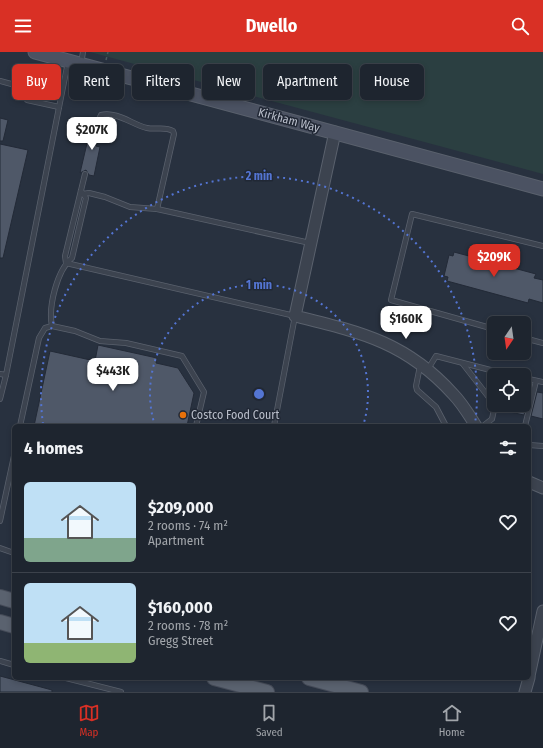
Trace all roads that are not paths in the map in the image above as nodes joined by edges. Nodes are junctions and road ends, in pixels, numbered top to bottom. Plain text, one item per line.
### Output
1 (35, 52) edge
2 (77, 59) edge
3 (0, 81) edge
4 (59, 107) junction
5 (97, 123) dead end
6 (335, 132) junction
7 (85, 174) dead end
8 (543, 189) edge
9 (82, 193) junction
10 (157, 209) junction
11 (312, 243) junction
12 (543, 246) edge
13 (66, 263) junction
14 (295, 316) junction
15 (52, 326) junction
16 (487, 327) edge
17 (531, 340) edge
18 (543, 344) edge
19 (464, 364) junction
20 (424, 366) junction
21 (487, 370) edge
22 (0, 374) edge
23 (6, 375) junction
24 (531, 380) edge
25 (536, 381) junction
26 (543, 382) edge
27 (487, 395) edge
28 (0, 399) edge
29 (493, 412) edge
30 (20, 424) edge
31 (196, 424) edge
32 (274, 424) edge
33 (445, 424) edge
34 (475, 424) edge
35 (486, 424) edge
36 (525, 424) edge
37 (531, 445) edge
38 (543, 446) edge
39 (12, 465) edge
40 (531, 483) edge
41 (543, 488) edge
42 (0, 521) edge
43 (0, 548) edge
44 (12, 552) edge
45 (0, 597) edge
46 (12, 600) edge
47 (543, 612) edge
48 (0, 622) edge
49 (12, 625) edge
50 (0, 661) edge
51 (12, 664) edge
52 (531, 670) edge
53 (74, 680) edge
54 (222, 680) edge
55 (316, 680) edge
56 (528, 680) edge
57 (120, 692) edge
58 (267, 692) edge
59 (361, 692) edge
60 (525, 692) edge

1 - 2 main road, Kirkham Way
2 - 4 lane
2 - 6 main road, Kirkham Way
3 - 4 lane
4 - 23 lane
5 - 10 lane
6 - 8 main road, Kirkham Way
6 - 11 street
7 - 9 lane
9 - 10 lane
9 - 13 lane
10 - 11 lane
11 - 14 street
12 - 16 lane
13 - 14 lane
13 - 15 lane
14 - 20 street
14 - 32 lane
15 - 30 lane
15 - 31 lane
17 - 18 lane
19 - 20 lane
19 - 21 lane
19 - 27 lane
20 - 33 lane
20 - 34 street
22 - 23 lane
23 - 28 lane
24 - 25 lane
25 - 26 lane
25 - 36 lane
29 - 35 lane
37 - 38 lane
39 - 42 lane
40 - 41 street
43 - 44 lane
45 - 46 main road
47 - 52 street
48 - 49 main road
50 - 51 lane
53 - 57 lane
54 - 58 main road
55 - 59 main road
56 - 60 street

